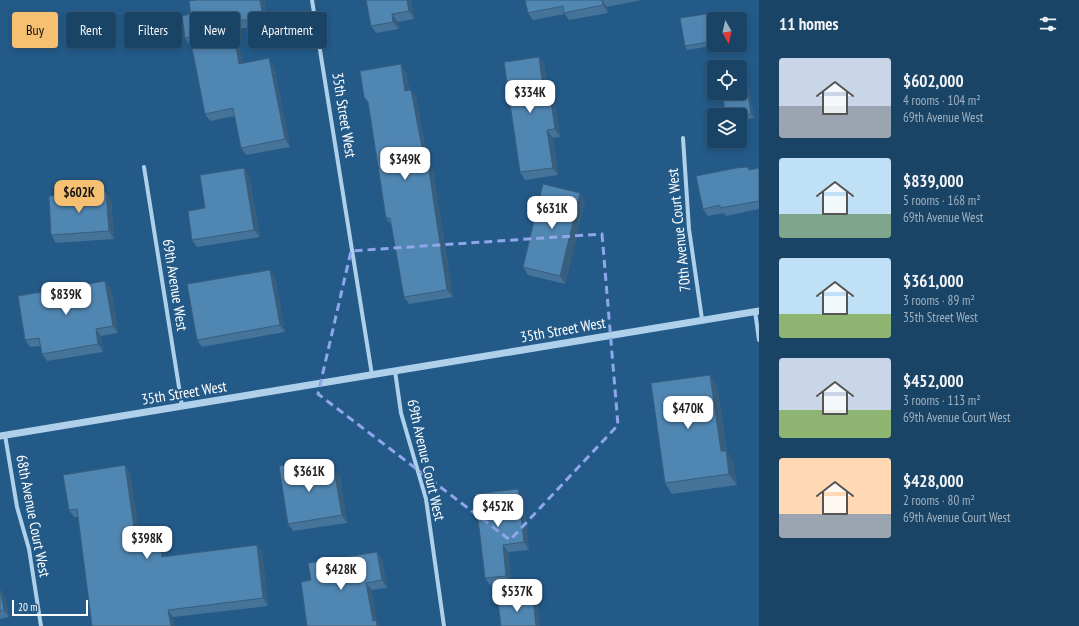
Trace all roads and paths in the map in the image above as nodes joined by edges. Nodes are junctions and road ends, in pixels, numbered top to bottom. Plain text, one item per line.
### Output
1 (312, 0) edge
2 (683, 138) dead end
3 (144, 167) dead end
4 (757, 311) edge
5 (702, 319) junction
6 (759, 340) edge
7 (396, 371) junction
8 (372, 376) junction
9 (182, 407) junction
10 (2, 436) edge
11 (41, 626) edge
12 (444, 626) edge

1 - 8 street, 35th Street West
2 - 5 street, 70th Avenue Court West
3 - 9 street, 69th Avenue West
4 - 5 street, 35th Street West
4 - 6 street
5 - 7 street, 35th Street West
7 - 8 street, 35th Street West
7 - 12 street, 69th Avenue Court West
8 - 9 street, 35th Street West
9 - 10 street, 35th Street West
10 - 11 street, 68th Avenue Court West

